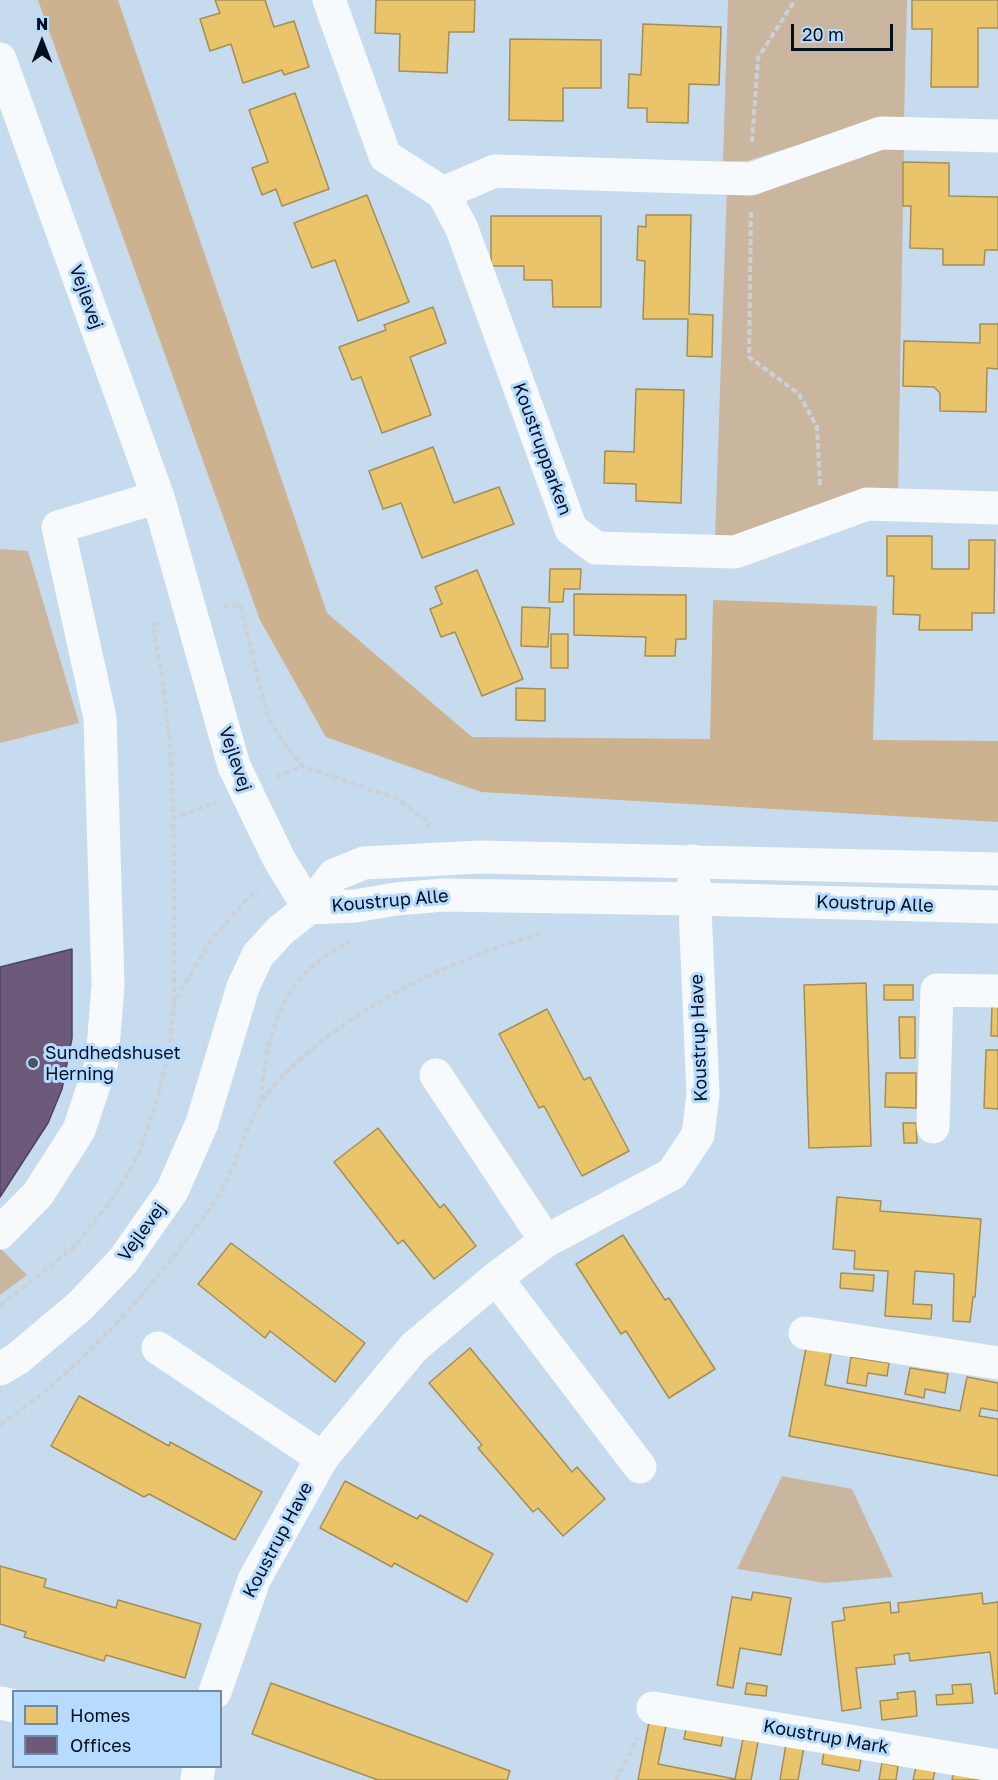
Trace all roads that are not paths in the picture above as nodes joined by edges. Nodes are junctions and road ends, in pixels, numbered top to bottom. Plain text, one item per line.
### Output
1 (329, 0) edge
2 (0, 59) edge
3 (998, 136) edge
4 (443, 193) junction
5 (158, 497) junction
6 (998, 508) edge
7 (693, 861) junction
8 (998, 869) edge
9 (694, 898) junction
10 (998, 907) edge
11 (309, 908) junction
12 (998, 991) edge
13 (436, 1075) dead end
14 (933, 1127) dead end
15 (0, 1233) edge
16 (546, 1241) junction
17 (496, 1278) junction
18 (805, 1333) dead end
19 (158, 1348) dead end
20 (998, 1363) edge
21 (0, 1369) edge
22 (322, 1458) junction
23 (640, 1467) dead end
24 (216, 1690) edge
25 (653, 1708) road end
26 (998, 1766) edge

1 - 4 street, Koustrupparken
2 - 5 street, Vejlevej
3 - 4 street
4 - 6 street, Koustrupparken
5 - 11 street, Vejlevej
5 - 15 street
7 - 8 street, Koustrup Alle
7 - 9 street, Koustrup Have
7 - 11 street, Koustrup Alle
9 - 10 street, Koustrup Alle
9 - 11 street, Koustrup Alle
9 - 16 street, Koustrup Have
11 - 21 street, Vejlevej
12 - 14 street
13 - 16 street
16 - 17 street, Koustrup Have
17 - 22 street, Koustrup Have
17 - 23 street
18 - 20 street
19 - 22 street
22 - 24 street, Koustrup Have
25 - 26 street, Koustrup Mark

